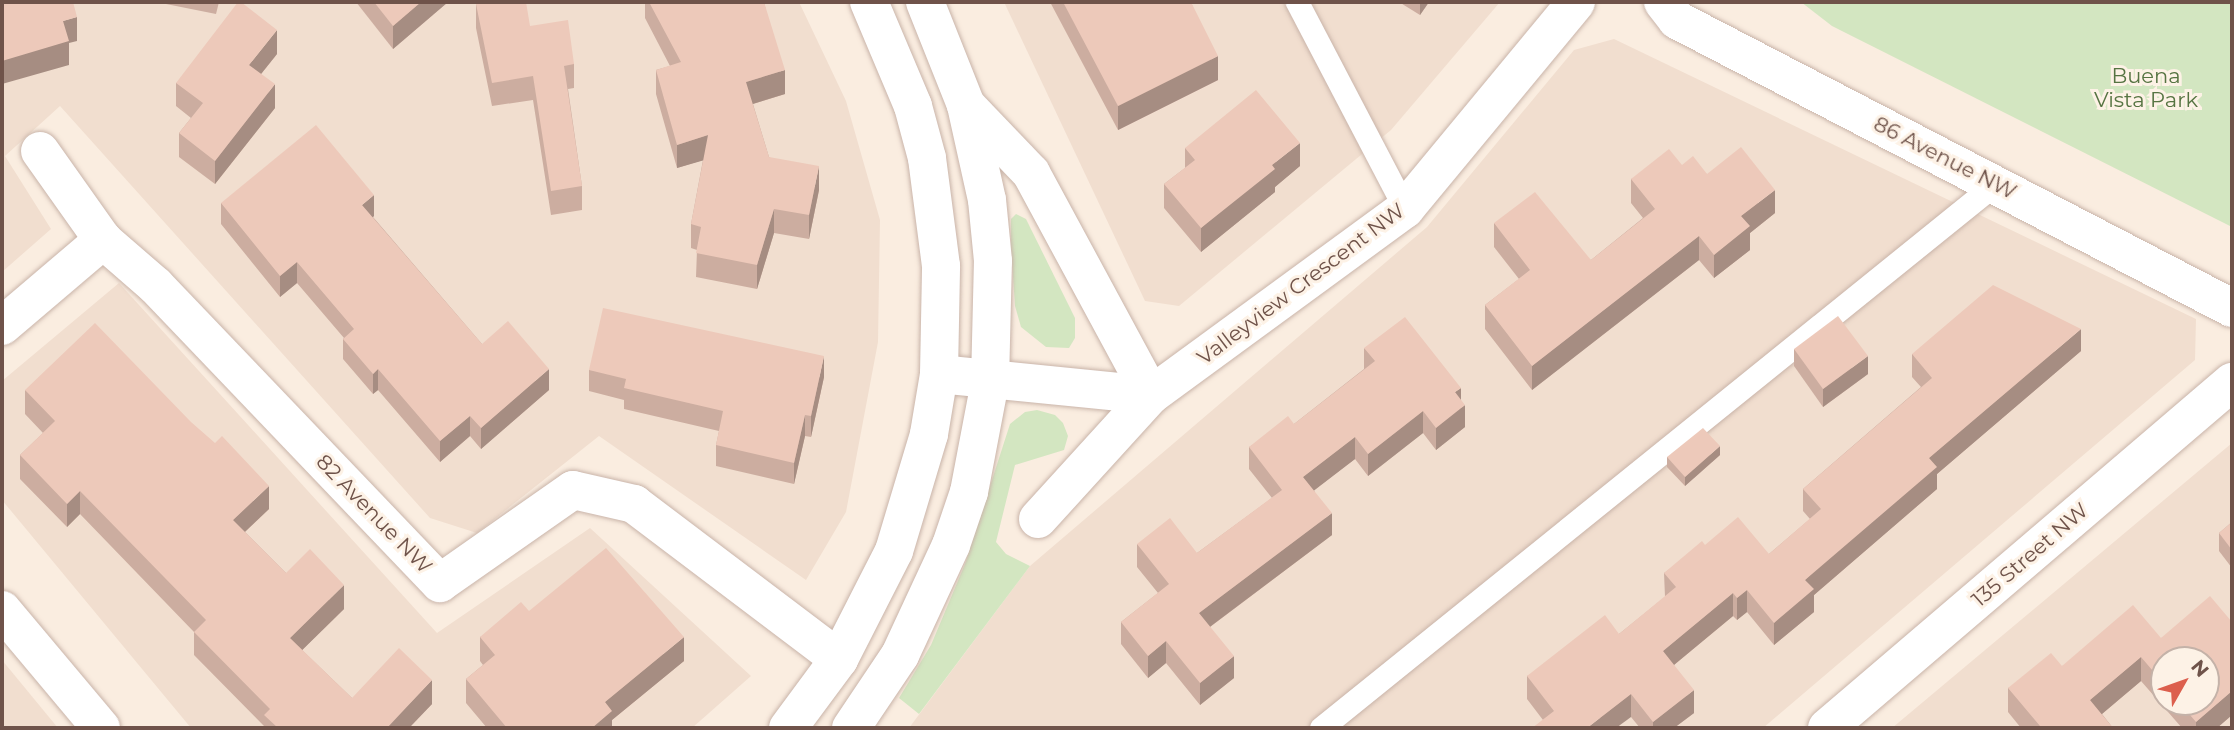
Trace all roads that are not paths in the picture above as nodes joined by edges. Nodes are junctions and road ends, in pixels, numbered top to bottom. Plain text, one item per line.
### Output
1 (869, 2) edge
2 (925, 2) edge
3 (1297, 2) edge
4 (1576, 2) edge
5 (1662, 2) edge
6 (967, 104) junction
7 (40, 151) dead end
8 (1995, 184) junction
9 (1405, 209) junction
10 (103, 240) junction
11 (2232, 308) edge
12 (2, 326) edge
13 (939, 374) junction
14 (990, 382) junction
15 (2232, 382) edge
16 (1151, 395) junction
17 (1038, 519) dead end
18 (2, 610) edge
19 (839, 659) junction
20 (101, 728) edge
21 (788, 728) edge
22 (851, 728) edge
23 (1321, 728) edge
24 (1827, 728) edge

1 - 13 street
2 - 6 street
3 - 9 lane
4 - 9 street, Valleyview Crescent NW
5 - 8 street, 86 Avenue NW
6 - 14 street
6 - 16 street
7 - 10 street, 82 Avenue NW
8 - 11 street, 86 Avenue NW
8 - 23 lane
9 - 16 street, Valleyview Crescent NW
10 - 12 street
10 - 19 street, 82 Avenue NW
13 - 14 street
13 - 19 street
14 - 16 street
14 - 22 street
15 - 24 street, 135 Street NW
16 - 17 street, Valleyview Crescent NW
18 - 20 street
19 - 21 street

